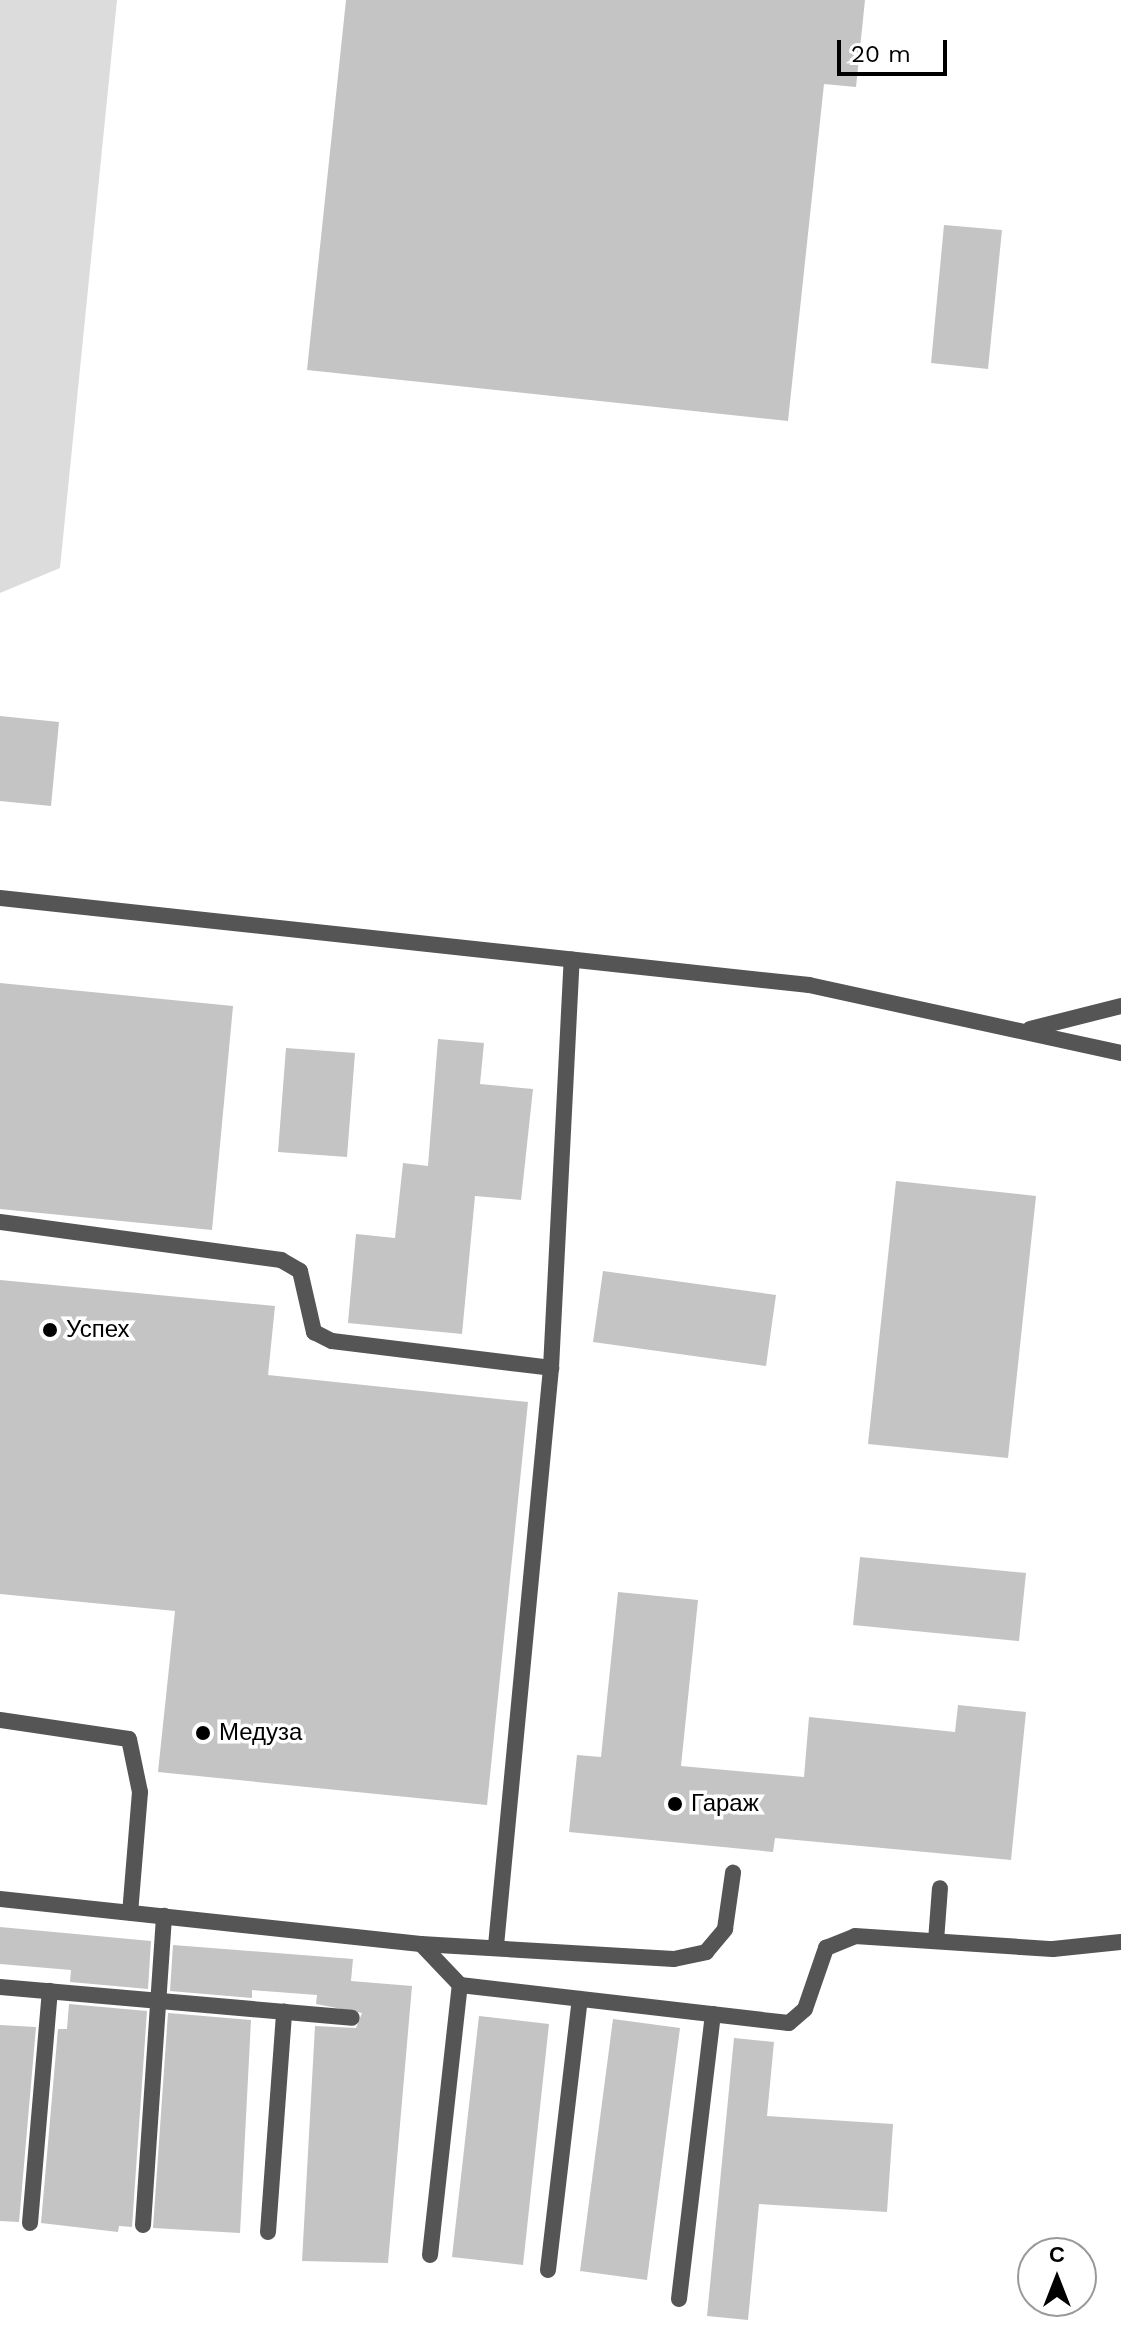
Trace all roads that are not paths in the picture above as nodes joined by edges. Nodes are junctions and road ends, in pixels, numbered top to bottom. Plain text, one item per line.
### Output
1 (0, 898) edge
2 (572, 960) junction
3 (1121, 1006) edge
4 (1026, 1030) junction
5 (1121, 1053) edge
6 (0, 1222) edge
7 (551, 1368) junction
8 (0, 1720) edge
9 (733, 1873) dead end
10 (940, 1888) dead end
11 (0, 1899) edge
12 (130, 1913) junction
13 (164, 1916) junction
14 (936, 1941) junction
15 (1121, 1942) edge
16 (421, 1944) junction
17 (496, 1946) junction
18 (460, 1985) junction
19 (0, 1987) edge
20 (50, 1991) junction
21 (580, 1999) junction
22 (157, 2000) junction
23 (284, 2012) junction
24 (713, 2014) junction
25 (352, 2018) dead end
26 (30, 2223) dead end
27 (143, 2225) dead end
28 (268, 2232) dead end
29 (430, 2255) dead end
30 (548, 2270) dead end
31 (679, 2299) dead end

1 - 2 lane
2 - 4 lane
2 - 7 lane
3 - 4 lane
4 - 5 lane
6 - 7 lane
7 - 17 lane
8 - 12 lane
9 - 17 lane
10 - 14 lane
11 - 12 lane
12 - 13 lane
13 - 16 lane
13 - 22 lane
14 - 15 lane
14 - 24 lane
16 - 17 lane
16 - 18 lane
18 - 21 lane
18 - 29 lane
19 - 20 lane
20 - 22 lane
20 - 26 lane
21 - 24 lane
21 - 30 lane
22 - 23 lane
22 - 27 lane
23 - 25 lane
23 - 28 lane
24 - 31 lane

